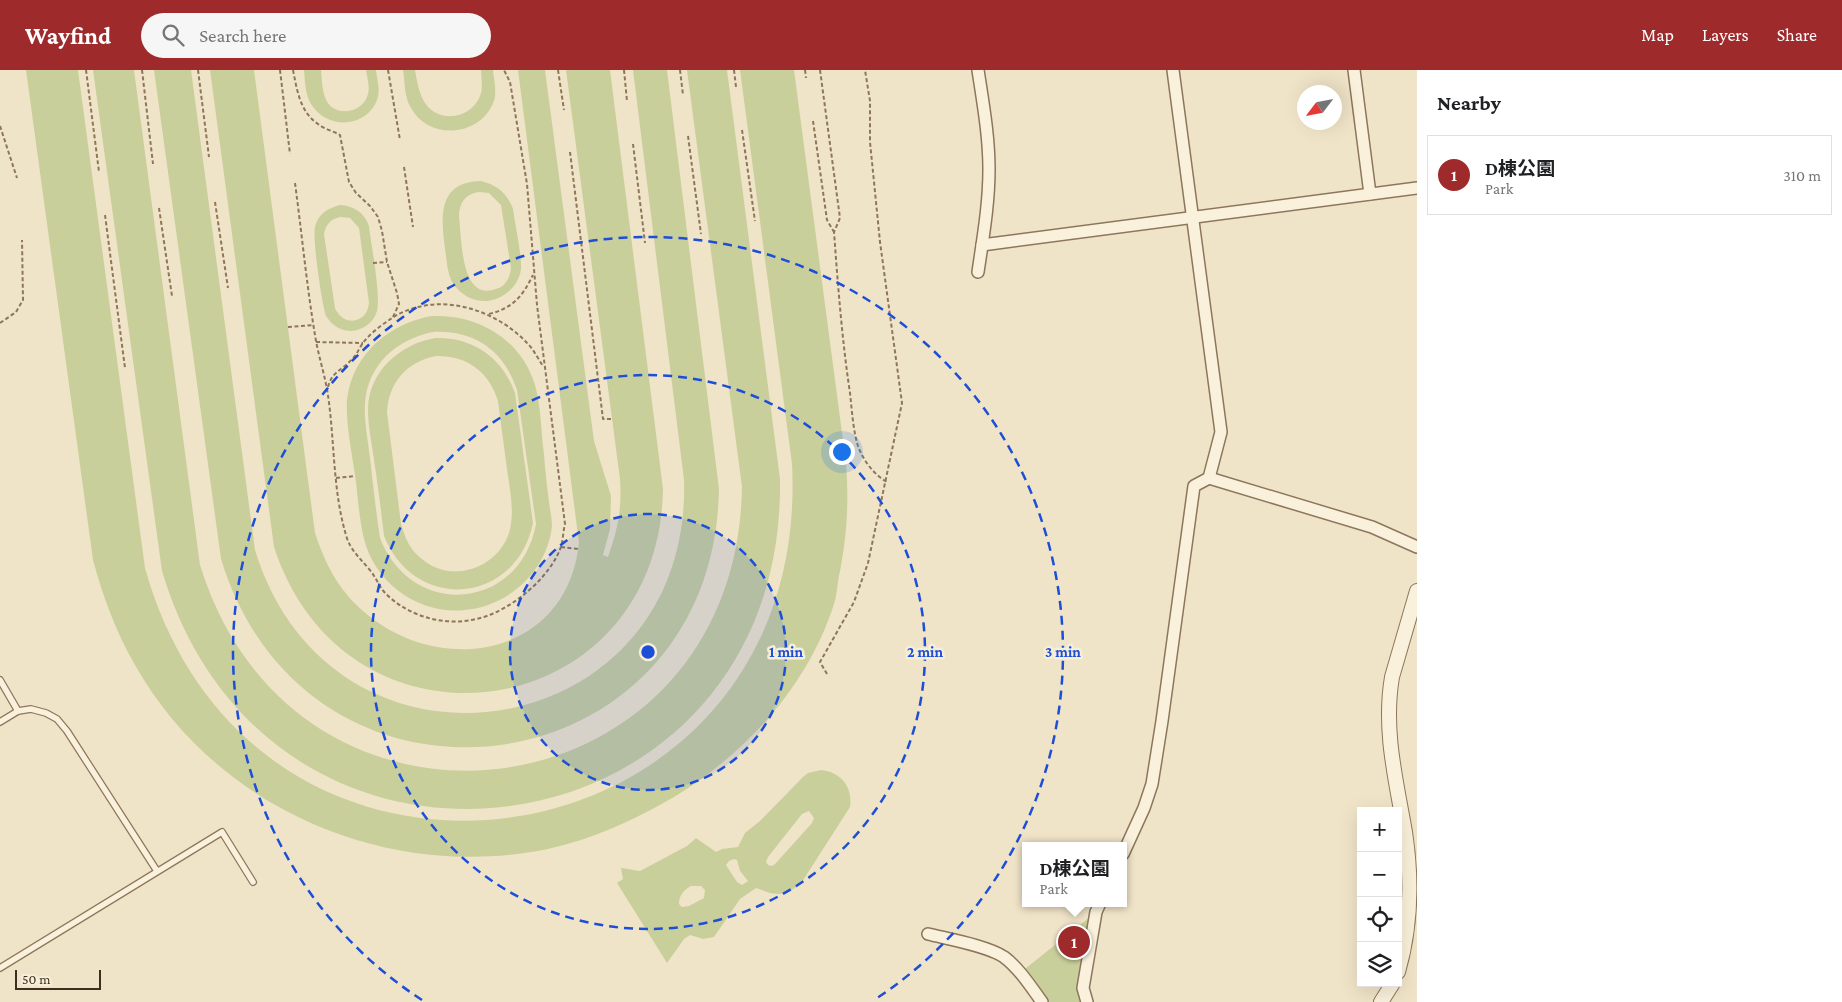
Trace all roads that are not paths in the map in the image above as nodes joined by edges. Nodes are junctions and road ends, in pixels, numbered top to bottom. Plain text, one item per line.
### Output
1 (978, 70) edge
2 (1173, 70) edge
3 (1354, 70) edge
4 (1417, 188) edge
5 (1370, 194) junction
6 (1194, 218) junction
7 (982, 245) junction
8 (978, 272) dead end
9 (1209, 478) junction
10 (1417, 547) edge
11 (1417, 591) edge
12 (1413, 624) edge
13 (0, 680) edge
14 (18, 711) junction
15 (0, 722) edge
16 (1127, 845) edge
17 (157, 871) junction
18 (253, 882) dead end
19 (1098, 907) edge
20 (928, 934) dead end
21 (1402, 958) edge
22 (0, 968) edge
23 (1390, 987) edge
24 (1042, 1002) edge
25 (1087, 1002) edge
26 (1381, 1002) edge

1 - 7 street
2 - 6 street
3 - 5 street
4 - 5 street
5 - 6 street
6 - 7 street
6 - 9 street
7 - 8 street
9 - 10 street
9 - 16 street
11 - 12 street
12 - 21 street
13 - 14 lane
14 - 15 lane
14 - 17 lane
17 - 18 lane
17 - 22 lane
19 - 25 street
20 - 24 street
23 - 26 street

